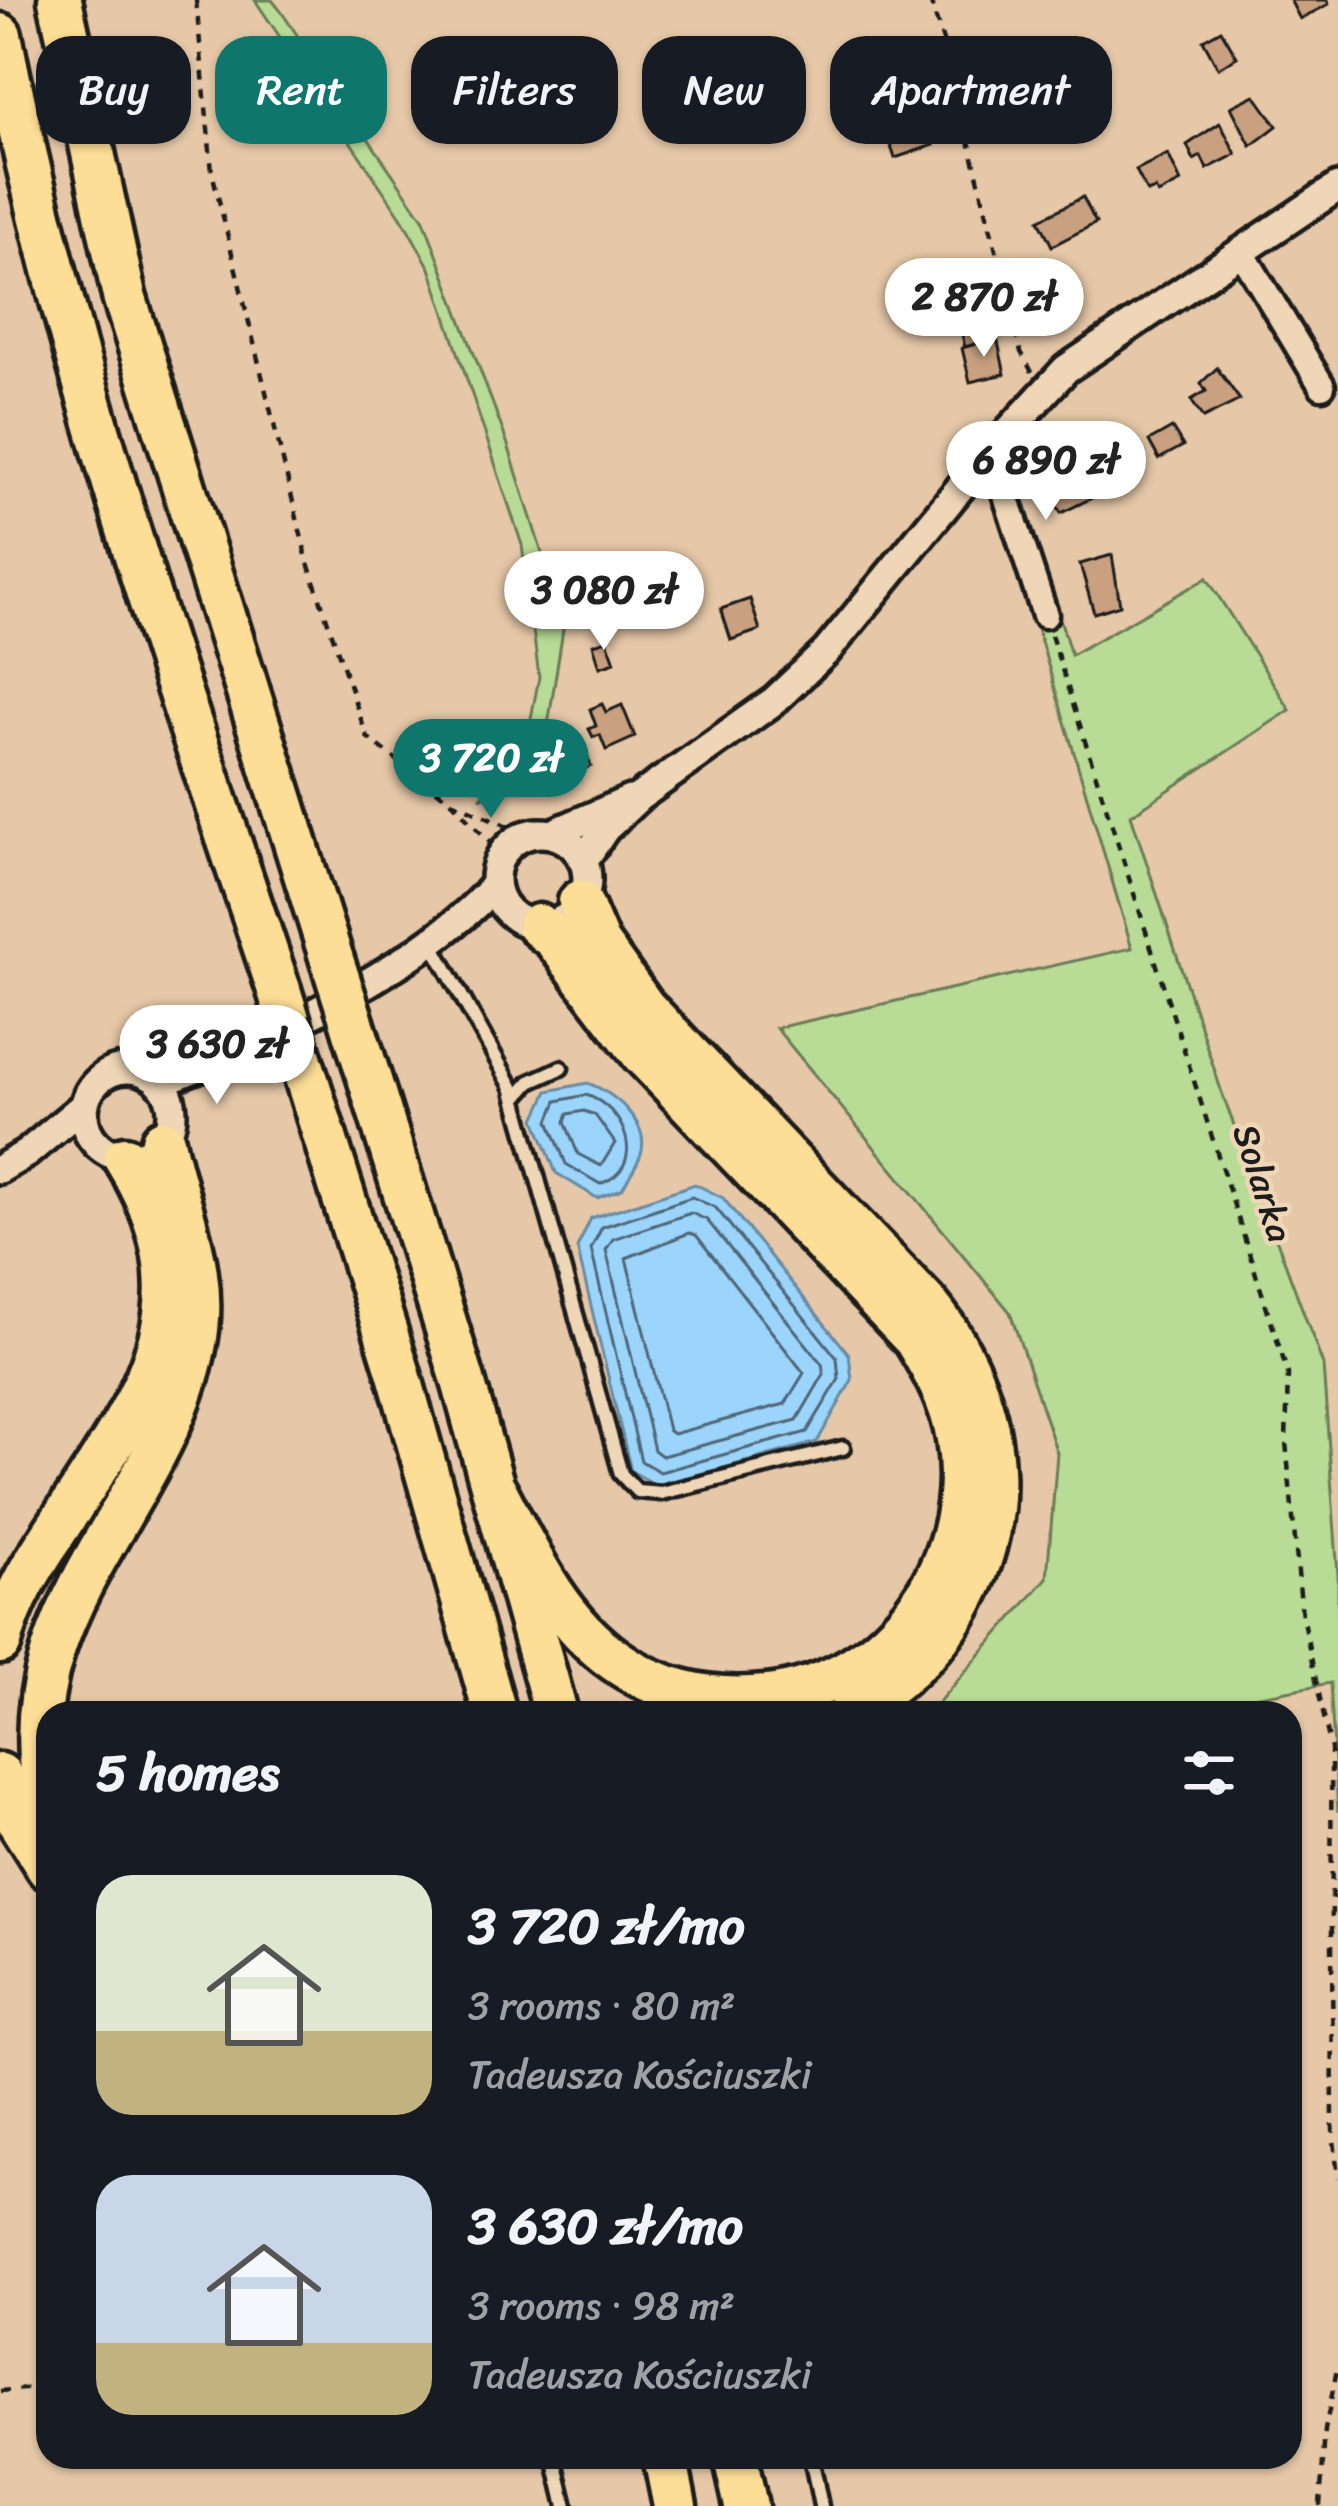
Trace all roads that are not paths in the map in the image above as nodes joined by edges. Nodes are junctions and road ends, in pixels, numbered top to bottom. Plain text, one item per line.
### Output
1 (60, 0) edge
2 (0, 35) edge
3 (1338, 187) edge
4 (1240, 251) junction
5 (1322, 386) dead end
6 (991, 450) junction
7 (1045, 615) road end
8 (639, 797) junction
9 (540, 834) junction
10 (582, 881) junction
11 (495, 884) junction
12 (525, 920) junction
13 (441, 935) junction
14 (561, 1068) dead end
15 (516, 1098) junction
16 (83, 1106) junction
17 (143, 1125) junction
18 (27, 1153) junction
19 (0, 1169) edge
20 (843, 1448) dead end
21 (495, 1490) junction
22 (452, 1559) junction
23 (0, 1642) edge
24 (465, 1701) edge
25 (491, 1701) edge
26 (553, 1701) edge
27 (865, 1701) edge
28 (0, 1775) edge
29 (36, 1778) edge
30 (36, 1849) edge
31 (557, 2469) edge
32 (669, 2469) edge
33 (673, 2469) edge
34 (813, 2469) edge
35 (566, 2506) edge
36 (675, 2506) edge
37 (692, 2506) edge
38 (820, 2506) edge

1 - 21 highway, bridge
2 - 22 highway, bridge
3 - 4 street
4 - 5 street
4 - 6 street
6 - 7 street
6 - 8 street
8 - 9 street
8 - 10 street
9 - 10 street
9 - 11 street
10 - 12 street
10 - 27 highway
11 - 12 street
11 - 13 street
12 - 13 street
12 - 21 highway
13 - 15 lane
13 - 17 street
14 - 15 lane
15 - 20 lane
16 - 17 street
16 - 17 street
16 - 18 street
17 - 18 street
17 - 23 highway
17 - 29 highway
18 - 19 street
21 - 26 highway
22 - 24 highway
22 - 25 highway
28 - 30 highway
31 - 35 lane
32 - 36 highway
33 - 37 lane
34 - 38 lane

